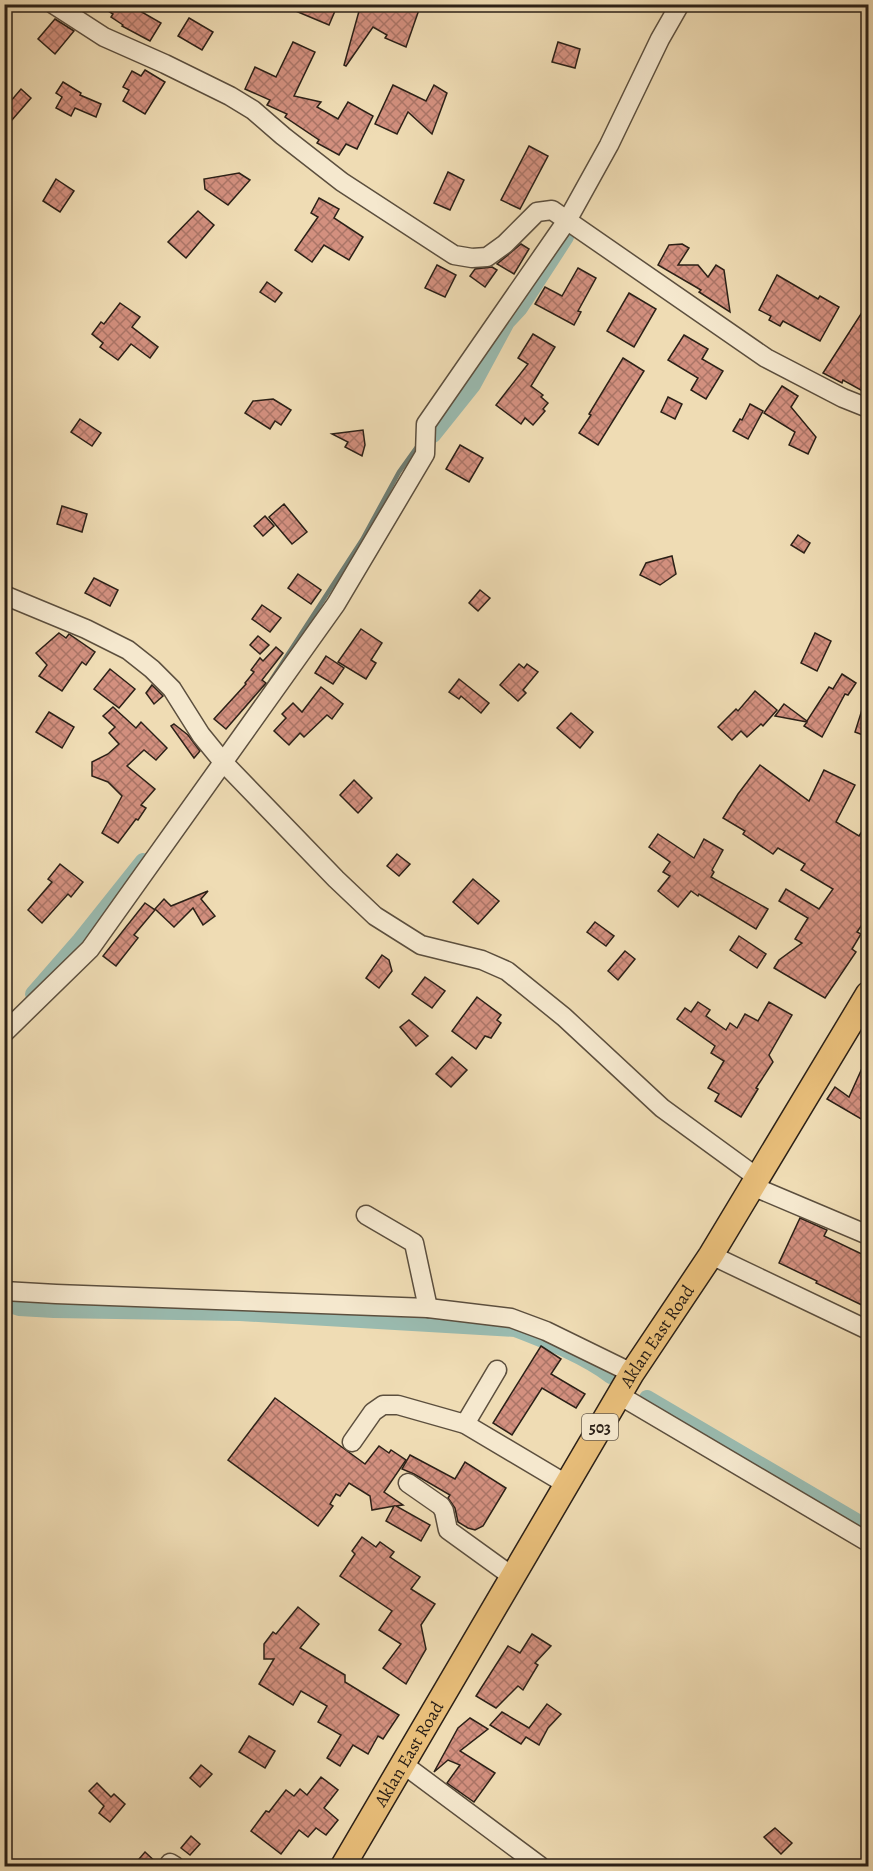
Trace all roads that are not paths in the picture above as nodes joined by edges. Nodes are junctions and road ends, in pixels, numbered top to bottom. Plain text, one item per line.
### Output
1 (53, 4) edge
2 (680, 4) edge
3 (568, 219) junction
4 (868, 408) edge
5 (4, 595) edge
6 (223, 762) junction
7 (868, 994) edge
8 (4, 1033) edge
9 (755, 1182) junction
10 (366, 1215) dead end
11 (868, 1235) edge
12 (711, 1255) junction
13 (4, 1291) edge
14 (428, 1308) junction
15 (868, 1330) edge
16 (497, 1370) dead end
17 (632, 1373) junction
18 (619, 1395) junction
19 (465, 1424) junction
20 (352, 1442) dead end
21 (408, 1483) dead end
22 (566, 1484) junction
23 (868, 1542) edge
24 (513, 1577) junction
25 (403, 1764) junction
26 (343, 1866) edge
27 (540, 1866) edge

1 - 3 street
2 - 3 street
3 - 4 street
3 - 6 street
5 - 6 street
6 - 8 street
6 - 9 street
7 - 9 main road, Aklan East Road / 503
9 - 11 street
9 - 12 main road, Aklan East Road / 503
10 - 14 street
12 - 15 street
12 - 17 main road, Aklan East Road / 503
13 - 14 street
14 - 17 street
16 - 19 street
17 - 18 main road, Aklan East Road / 503
18 - 22 main road, Aklan East Road / 503
18 - 23 street
19 - 20 street
19 - 22 street
21 - 24 street
22 - 24 main road, Aklan East Road / 503
24 - 25 main road, Aklan East Road / 503
25 - 26 main road, Aklan East Road / 503
25 - 27 street

